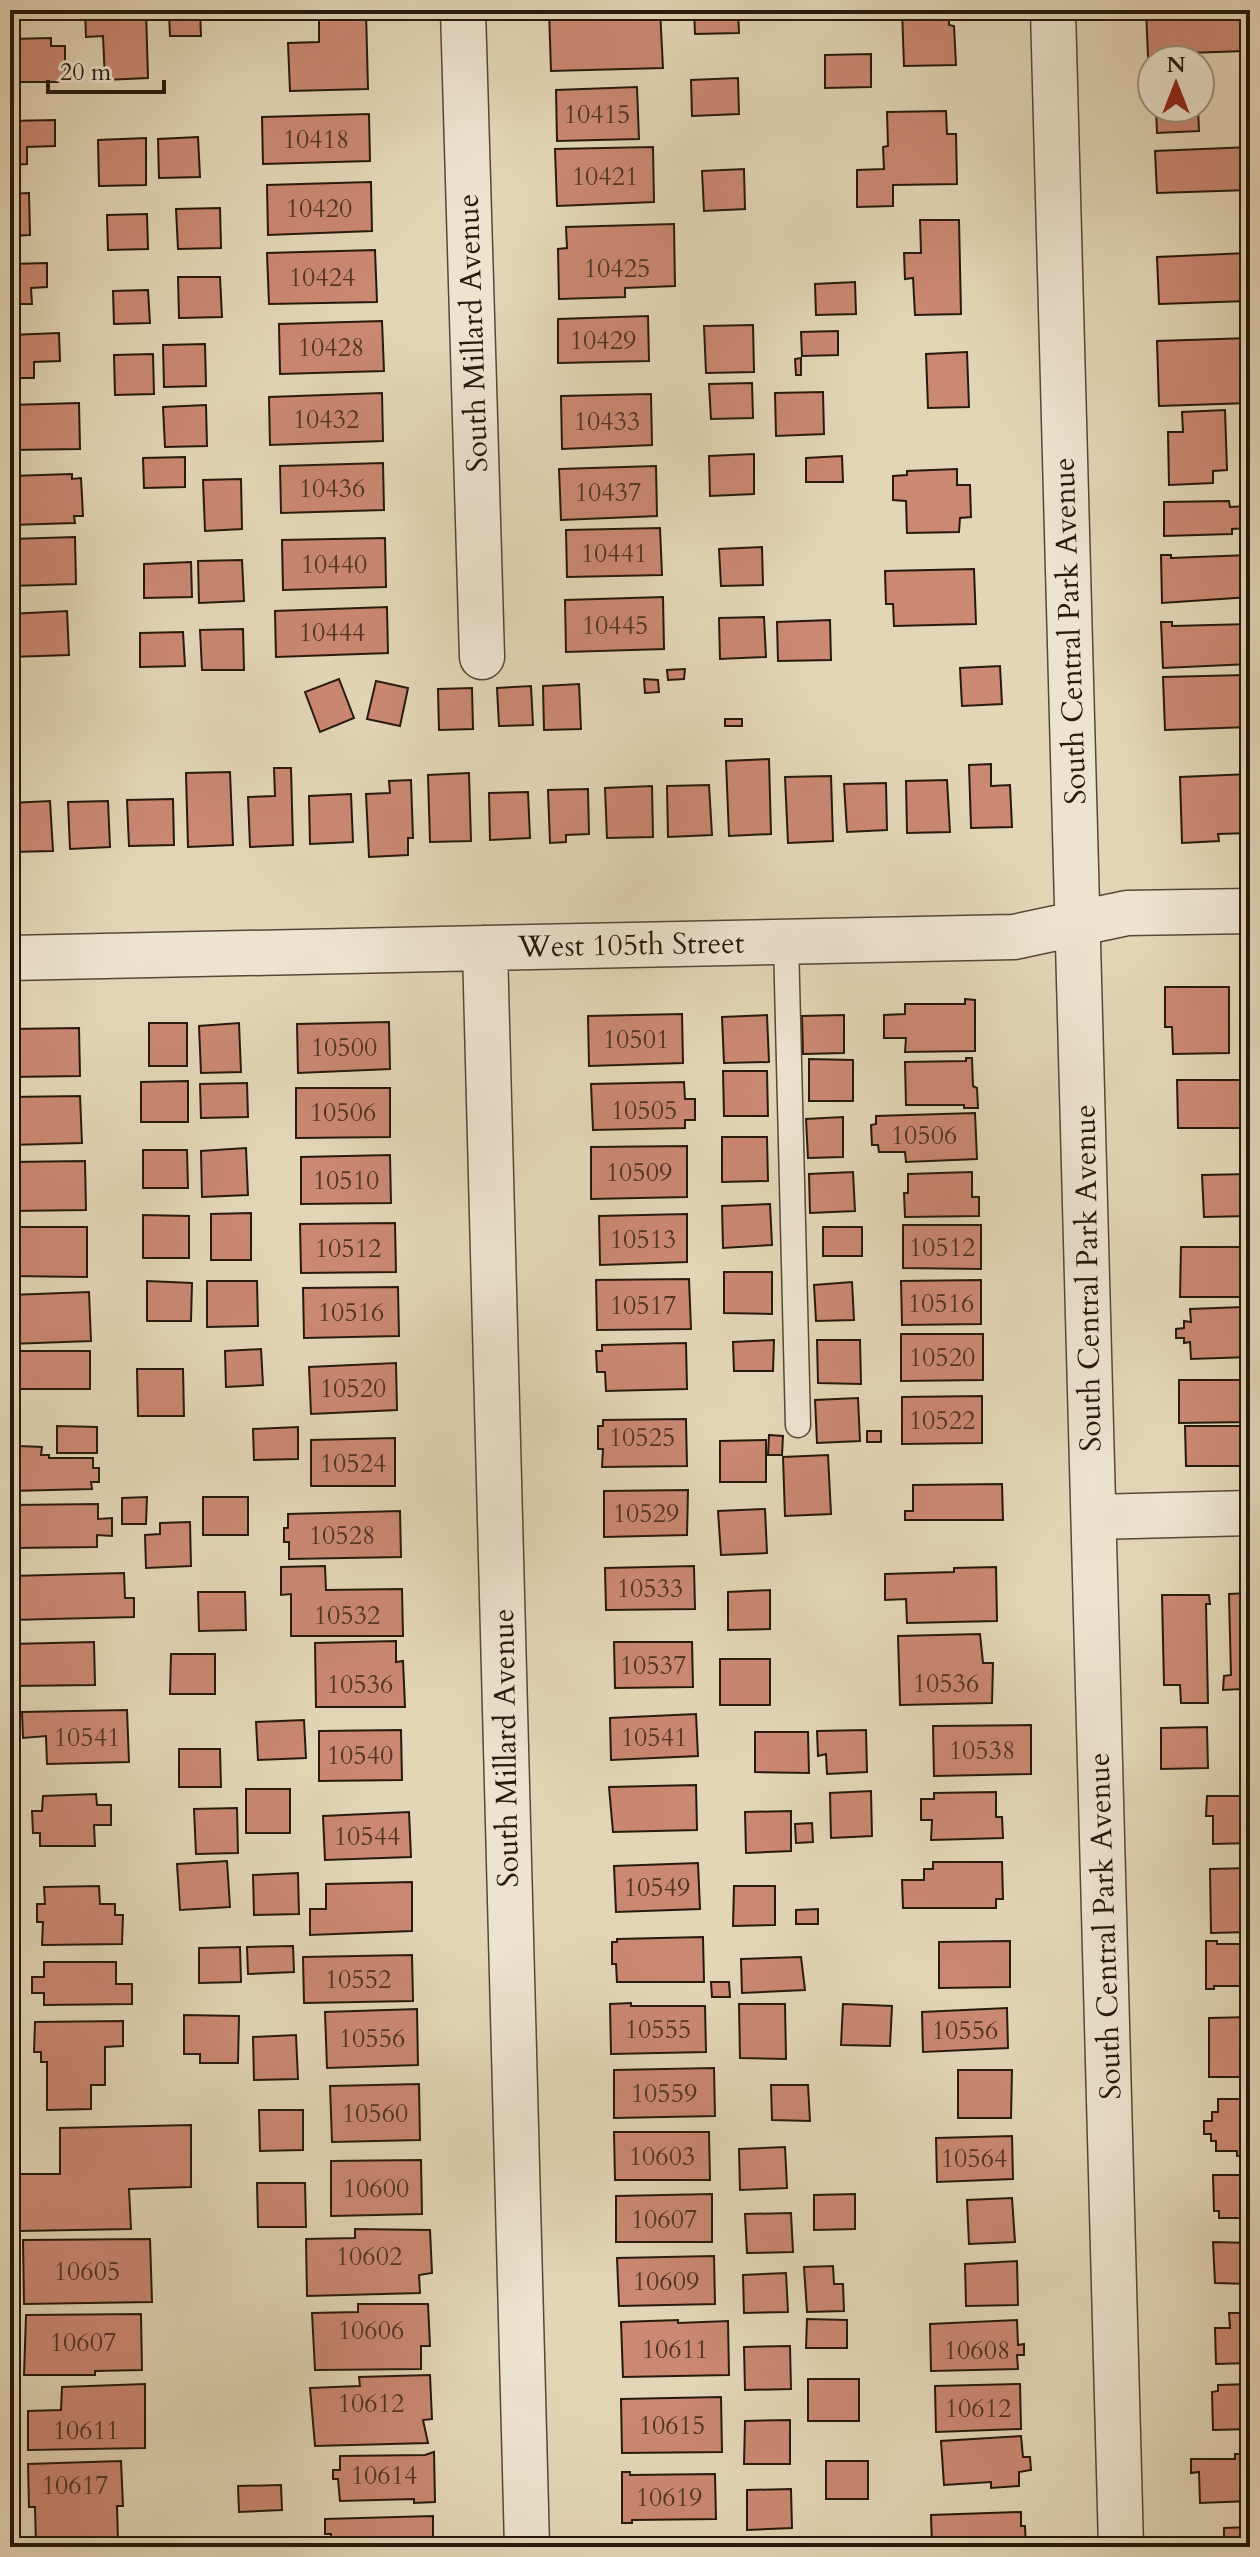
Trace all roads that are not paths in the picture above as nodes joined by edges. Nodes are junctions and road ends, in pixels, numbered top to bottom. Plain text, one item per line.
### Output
1 (463, 10) edge
2 (1053, 10) edge
3 (482, 657) dead end
4 (1250, 911) edge
5 (1079, 925) junction
6 (786, 942) junction
7 (485, 948) junction
8 (10, 958) edge
9 (798, 1425) dead end
10 (1250, 1513) edge
11 (1094, 1517) junction
12 (527, 2547) edge
13 (1121, 2547) edge

1 - 3 street, South Millard Avenue
2 - 5 street, South Central Park Avenue
4 - 5 street, West 105th Street
5 - 6 street, West 105th Street
5 - 11 street, South Central Park Avenue
6 - 7 street, West 105th Street
6 - 9 lane
7 - 8 street, West 105th Street
7 - 12 street, South Millard Avenue
10 - 11 street
11 - 13 street, South Central Park Avenue

